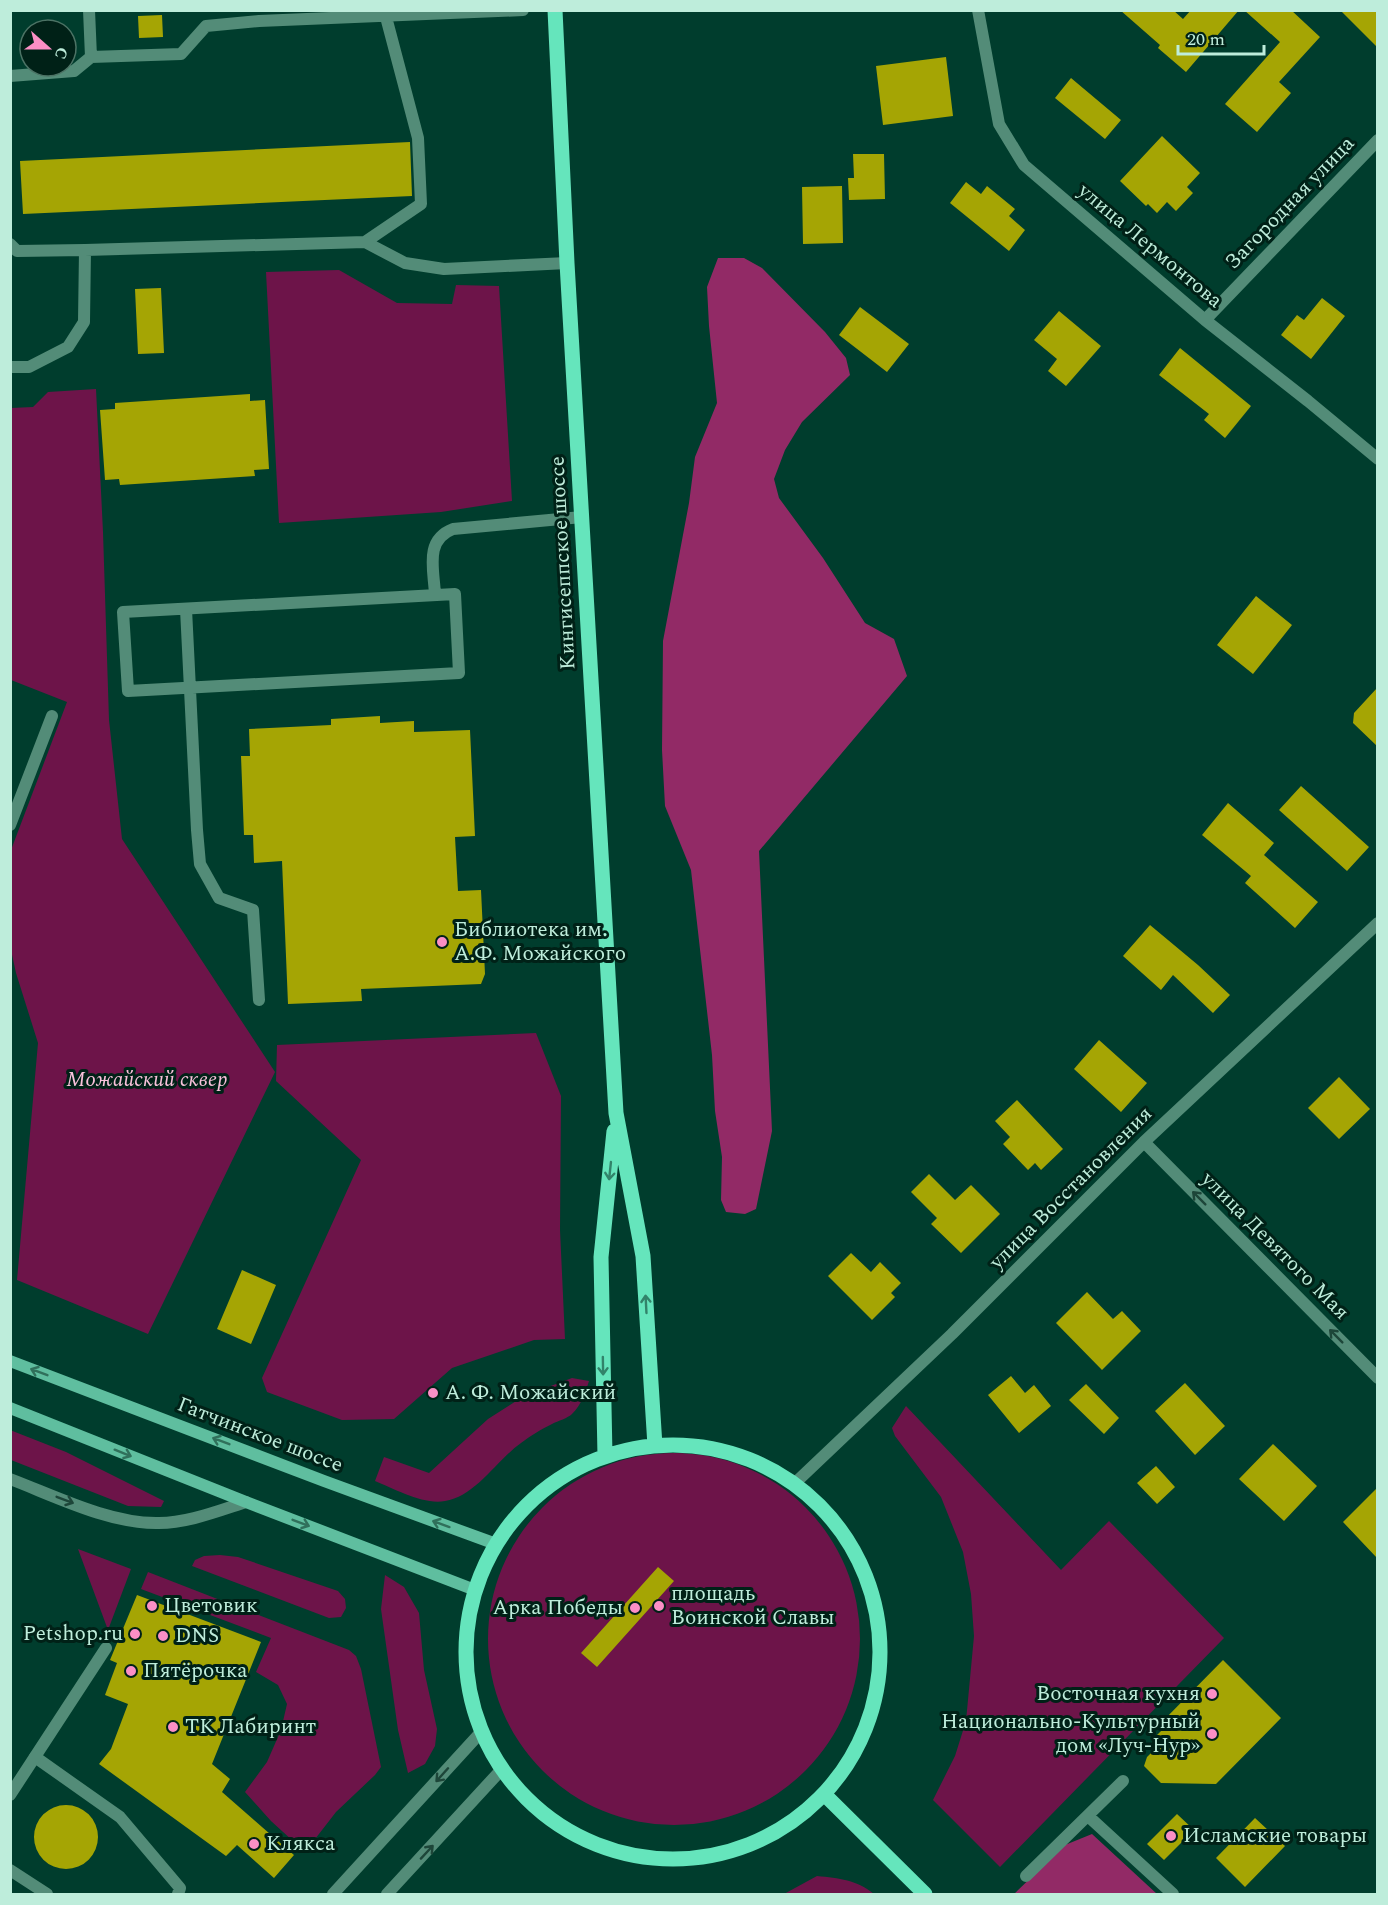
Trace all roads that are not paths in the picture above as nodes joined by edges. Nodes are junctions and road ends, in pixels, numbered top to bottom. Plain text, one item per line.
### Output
1 (90, 10) edge
2 (523, 10) edge
3 (555, 10) edge
4 (978, 10) edge
5 (385, 14) edge
6 (259, 16) edge
7 (91, 57) junction
8 (10, 76) edge
9 (1377, 140) edge
10 (365, 242) junction
11 (10, 244) edge
12 (85, 250) junction
13 (567, 263) junction
14 (1205, 320) junction
15 (10, 367) edge
16 (1377, 459) edge
17 (582, 517) junction
18 (435, 595) junction
19 (186, 609) junction
20 (190, 688) junction
21 (52, 716) dead end
22 (10, 825) edge
23 (1377, 923) edge
24 (259, 1000) dead end
25 (616, 1113) junction
26 (1144, 1142) junction
27 (10, 1361) edge
28 (1377, 1378) edge
29 (10, 1408) edge
30 (654, 1446) junction
31 (605, 1456) junction
32 (10, 1479) edge
33 (794, 1484) junction
34 (246, 1502) junction
35 (496, 1544) junction
36 (475, 1590) junction
37 (106, 1648) dead end
38 (482, 1731) junction
39 (35, 1757) junction
40 (502, 1769) junction
41 (1123, 1781) dead end
42 (824, 1794) junction
43 (10, 1795) edge
44 (1088, 1816) junction
45 (10, 1870) edge
46 (1026, 1876) dead end
47 (47, 1894) edge
48 (178, 1894) edge
49 (333, 1894) edge
50 (387, 1894) edge
51 (925, 1894) edge
52 (1173, 1894) edge

1 - 7 street
2 - 5 street
3 - 13 main road, Кингисеппское шоссе
4 - 14 street, улица Лермонтова
5 - 6 street
5 - 10 street
6 - 7 street
7 - 8 street
9 - 14 street, Загородная улица
10 - 12 street
10 - 13 street
11 - 12 street
12 - 15 street
13 - 17 main road, Кингисеппское шоссе
14 - 16 street, улица Лермонтова
17 - 18 street
17 - 25 main road, Кингисеппское шоссе
18 - 19 street
18 - 20 street
19 - 20 street
19 - 20 street
20 - 24 street
21 - 22 street
23 - 26 street, улица Восстановления
30 -> 25 main road, Кингисеппское шоссе
25 -> 31 main road, Кингисеппское шоссе
28 -> 26 street, улица Девятого Мая
26 - 33 street, улица Восстановления
35 -> 27 main road, Гатчинское шоссе
29 -> 34 main road
30 - 31 main road
30 - 33 main road
31 - 35 main road
32 -> 34 street
33 - 42 main road
34 -> 36 main road
35 - 36 main road
36 - 38 main road
37 - 39 street
38 - 40 main road
38 -> 49 street
39 - 43 street
39 - 48 street
40 - 42 main road
50 -> 40 street
41 - 44 street
42 - 51 main road
44 - 46 street
44 - 52 street
45 - 47 street

